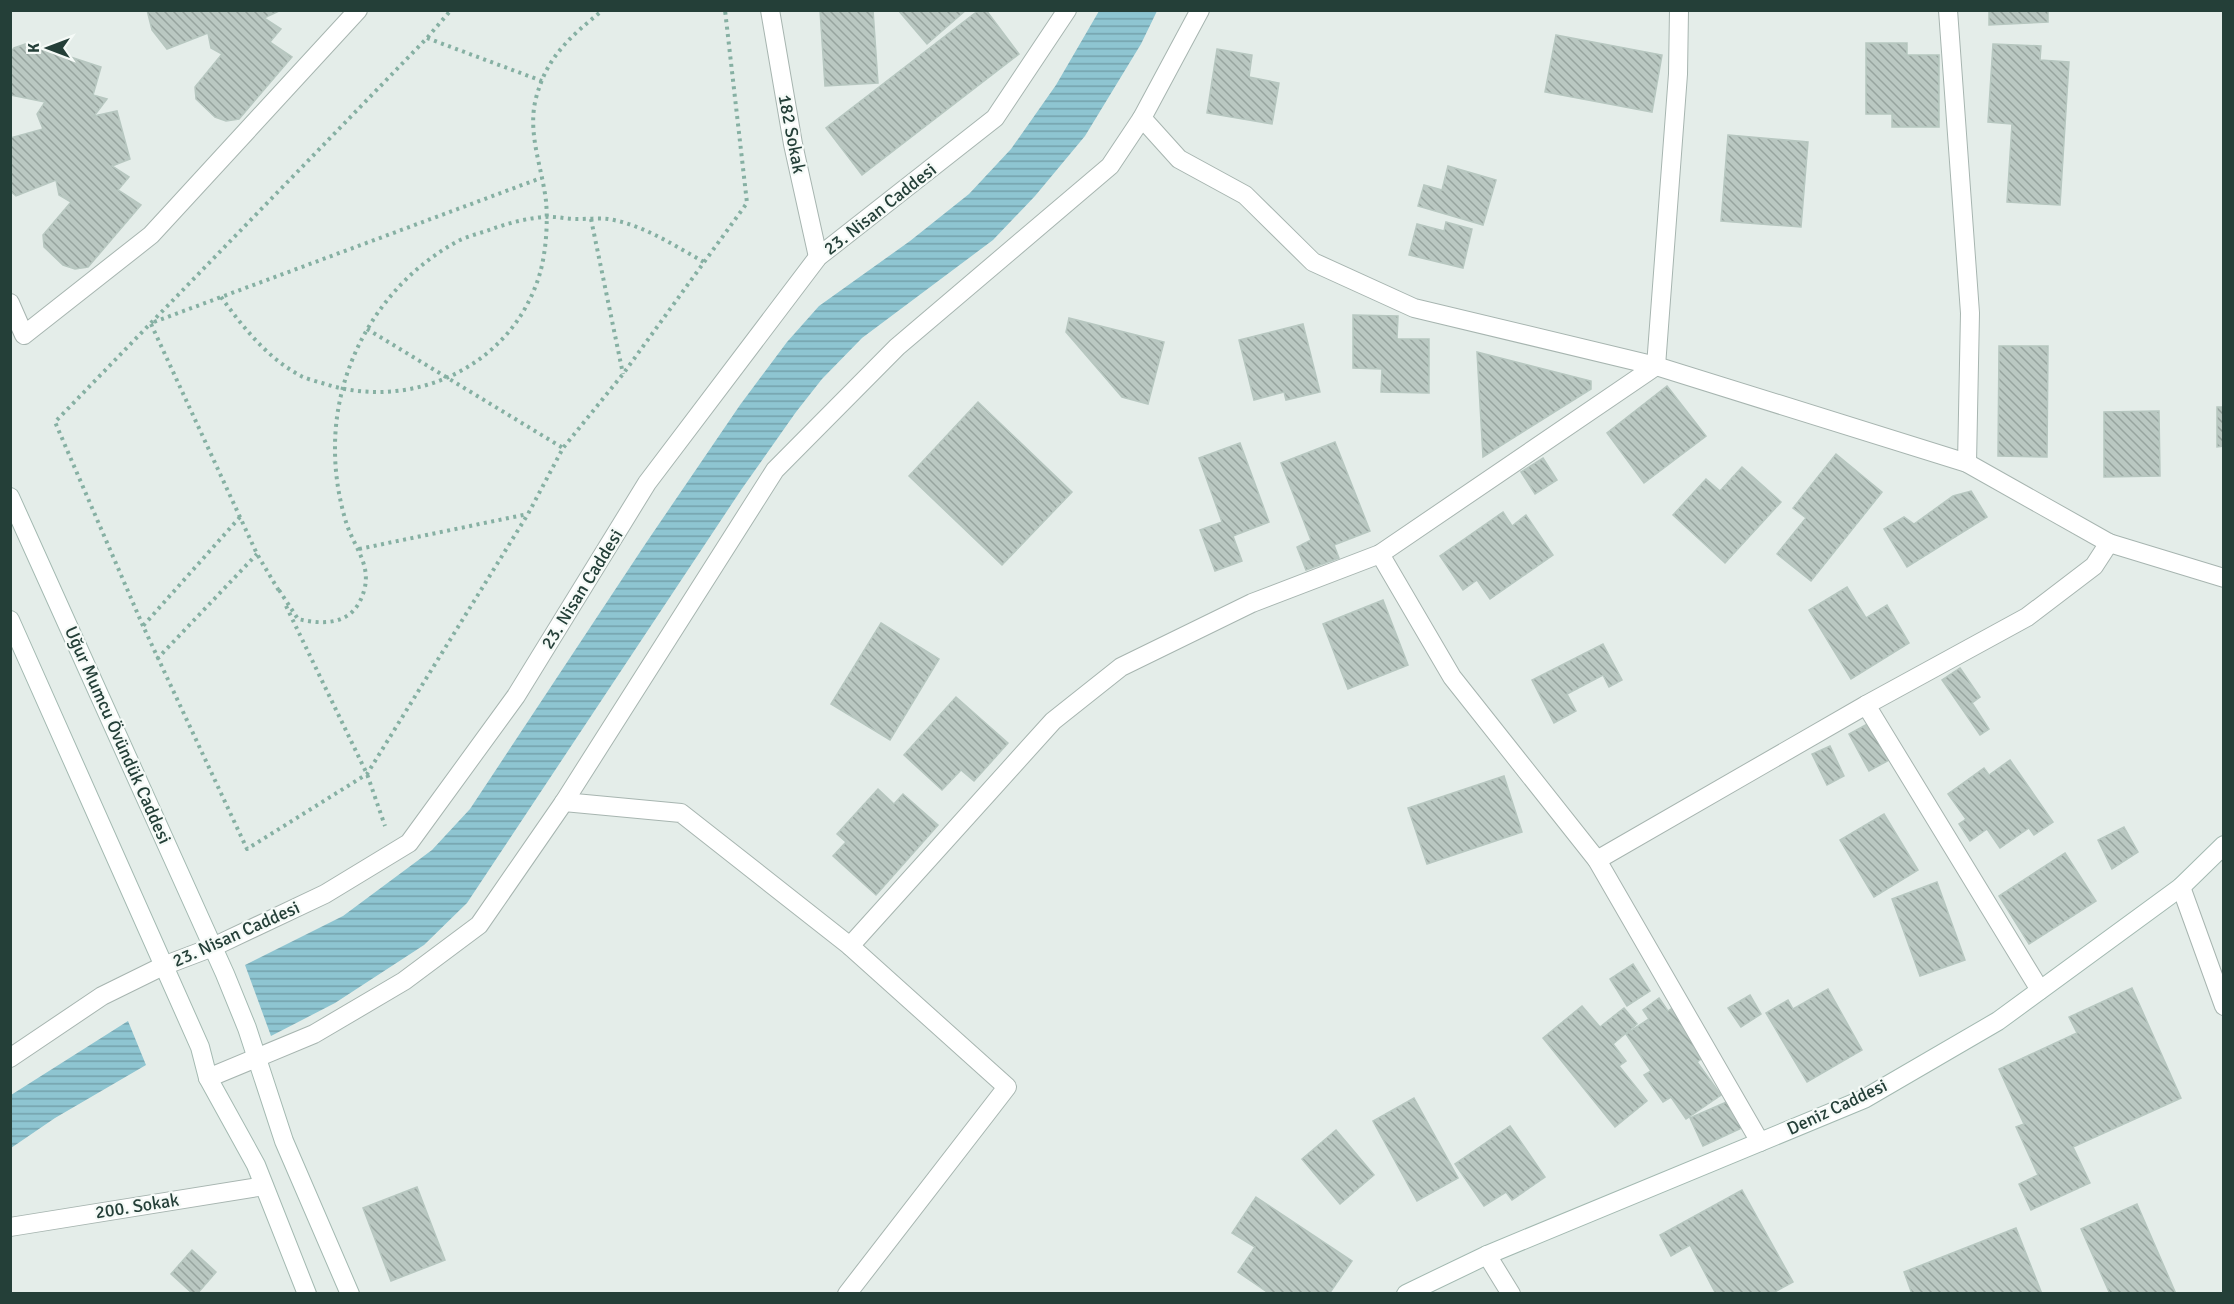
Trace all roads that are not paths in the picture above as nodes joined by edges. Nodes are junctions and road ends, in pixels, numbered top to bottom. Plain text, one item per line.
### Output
1 (358, 10) edge
2 (770, 10) edge
3 (1067, 10) edge
4 (1200, 10) edge
5 (1679, 10) edge
6 (1948, 10) edge
7 (1142, 118) junction
8 (818, 257) junction
9 (10, 303) edge
10 (1656, 366) junction
11 (1967, 463) junction
12 (10, 497) edge
13 (2109, 543) junction
14 (1380, 554) junction
15 (2223, 578) edge
16 (10, 620) edge
17 (1866, 705) junction
18 (564, 802) junction
19 (2223, 845) edge
20 (1597, 860) junction
21 (2181, 887) junction
22 (850, 946) junction
23 (213, 947) junction
24 (163, 966) junction
25 (2040, 990) junction
26 (2223, 1006) edge
27 (257, 1057) junction
28 (10, 1058) edge
29 (208, 1078) junction
30 (1760, 1142) junction
31 (264, 1186) junction
32 (10, 1227) edge
33 (1487, 1255) junction
34 (307, 1293) edge
35 (350, 1293) edge
36 (847, 1293) edge
37 (1406, 1293) edge
38 (1511, 1293) edge

1 - 9 street
2 - 8 street, 182 Sokak
3 - 8 street, 23. Nisan Caddesi
4 - 7 street
5 - 10 street
6 - 11 street
7 - 10 street
7 - 18 street
8 - 23 street, 23. Nisan Caddesi
10 - 11 street
10 - 14 street
11 - 13 street
12 - 23 street, Uğur Mumcu Övündük Caddesi
13 - 15 street
13 - 17 street
14 - 20 street
14 - 22 street
16 - 24 street
17 - 20 street
17 - 25 street
18 - 22 street
18 - 27 street
19 - 21 street, Deniz Caddesi
20 - 30 street
21 - 25 street, Deniz Caddesi
21 - 26 street
22 - 36 street
23 - 24 street, 23. Nisan Caddesi
23 - 27 street, Uğur Mumcu Övündük Caddesi
24 - 28 street, 23. Nisan Caddesi
24 - 29 street
25 - 30 street, Deniz Caddesi
27 - 29 street
27 - 35 street
29 - 31 street
30 - 33 street, Deniz Caddesi
31 - 32 street, 200. Sokak
31 - 34 street
33 - 37 street, Deniz Caddesi
33 - 38 street

